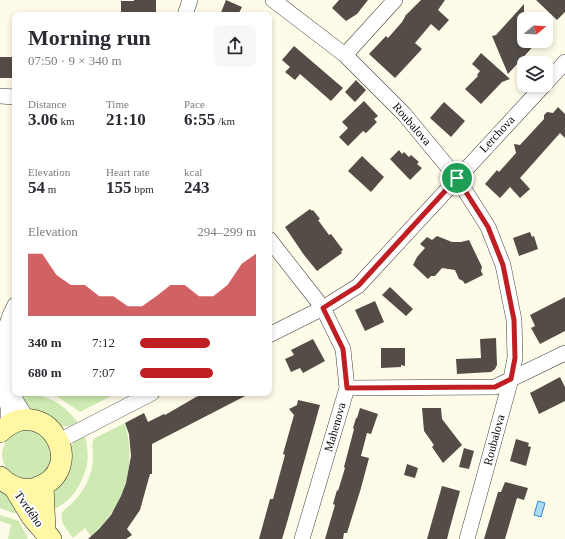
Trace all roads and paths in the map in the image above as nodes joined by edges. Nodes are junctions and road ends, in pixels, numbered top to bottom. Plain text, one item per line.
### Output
1 (190, 0) edge
2 (273, 0) edge
3 (395, 0) edge
4 (186, 12) edge
5 (345, 55) junction
6 (565, 62) edge
7 (553, 75) edge
8 (537, 92) edge
9 (0, 96) edge
10 (12, 96) edge
11 (457, 178) junction
12 (272, 243) edge
13 (323, 308) junction
14 (12, 310) edge
15 (272, 334) edge
16 (565, 353) edge
17 (12, 374) edge
18 (0, 377) edge
19 (511, 379) junction
20 (0, 381) edge
21 (347, 388) junction
22 (12, 391) edge
23 (14, 396) edge
24 (146, 396) edge
25 (7, 428) edge
26 (59, 441) junction
27 (7, 482) edge
28 (43, 486) junction
29 (48, 535) edge
30 (302, 539) edge
31 (467, 539) edge

1 - 4 street
2 - 5 street, Roubalova
3 - 5 street
5 - 11 street, Roubalova
6 - 7 street
8 - 11 street, Lerchova
9 - 10 street
11 - 13 street, Lerchova
11 - 19 street, Roubalova
12 - 13 street, Mahenova
13 - 15 street, Lerchova
13 - 21 street, Mahenova
14 - 18 street
16 - 19 street
17 - 22 street
19 - 21 street
19 - 31 street, Roubalova
20 - 25 street
21 - 30 street, Mahenova
23 - 25 street
24 - 26 street
25 - 26 street
26 - 28 street
27 - 28 street
27 - 29 street, Tvrdého
28 - 29 street, Tvrdého

